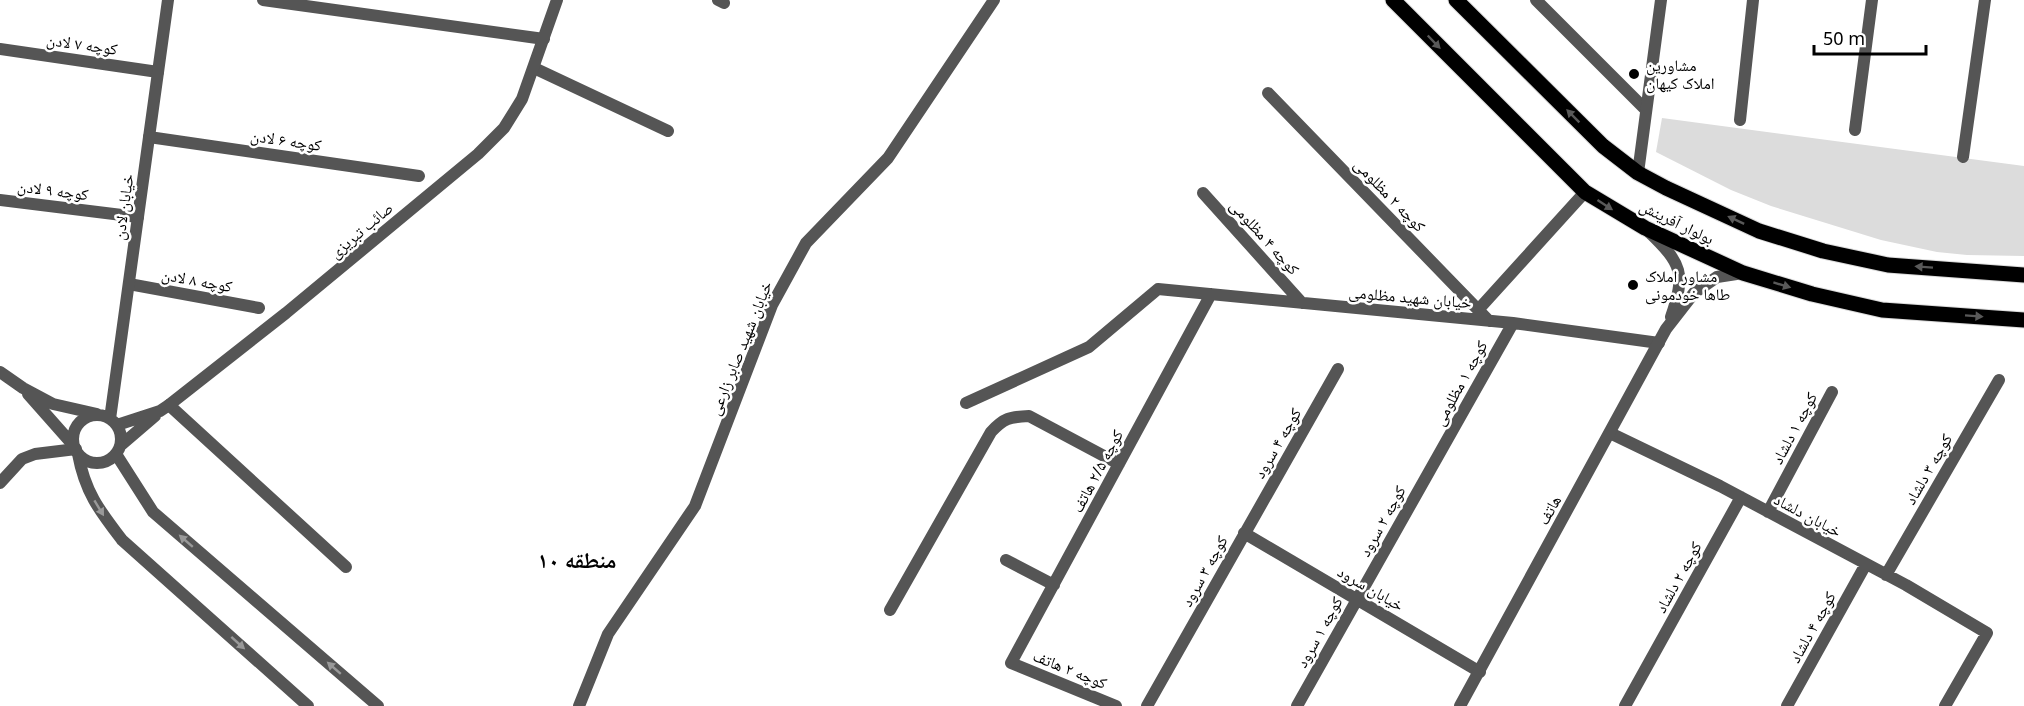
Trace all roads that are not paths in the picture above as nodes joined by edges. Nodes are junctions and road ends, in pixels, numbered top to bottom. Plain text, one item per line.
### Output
1 (168, 0) edge
2 (263, 0) edge
3 (557, 0) edge
4 (994, 0) edge
5 (1393, 0) edge
6 (1456, 0) edge
7 (1536, 0) edge
8 (1660, 0) edge
9 (1753, 0) edge
10 (1872, 0) edge
11 (1985, 0) edge
12 (544, 39) junction
13 (0, 49) edge
14 (534, 68) junction
15 (158, 72) junction
16 (1268, 93) dead end
17 (1646, 110) junction
18 (1740, 120) dead end
19 (1855, 130) dead end
20 (668, 131) dead end
21 (149, 137) junction
22 (1963, 157) dead end
23 (1638, 172) junction
24 (419, 176) dead end
25 (1585, 192) junction
26 (1203, 193) dead end
27 (0, 200) edge
28 (138, 218) junction
29 (1645, 228) junction
30 (1743, 273) junction
31 (2024, 275) edge
32 (129, 284) junction
33 (1211, 294) junction
34 (1302, 303) junction
35 (259, 308) dead end
36 (1478, 310) junction
37 (2024, 314) edge
38 (2024, 320) edge
39 (1489, 321) junction
40 (1513, 323) junction
41 (1666, 329) junction
42 (1659, 343) junction
43 (1338, 369) dead end
44 (0, 372) edge
45 (1999, 380) dead end
46 (23, 388) junction
47 (1832, 392) dead end
48 (966, 403) dead end
49 (165, 408) junction
50 (111, 420) junction
51 (1610, 433) junction
52 (76, 450) junction
53 (118, 450) junction
54 (1436, 459) joint
55 (1119, 464) junction
56 (0, 483) edge
57 (1741, 497) junction
58 (1768, 512) junction
59 (1244, 533) junction
60 (1006, 560) dead end
61 (1866, 564) junction
62 (346, 567) dead end
63 (1886, 575) junction
64 (1054, 585) junction
65 (1357, 598) junction
66 (891, 610) dead end
67 (1011, 663) joint
68 (1480, 672) junction
69 (308, 706) edge
70 (378, 706) edge
71 (579, 706) edge
72 (1116, 706) edge
73 (1147, 706) edge
74 (1297, 706) edge
75 (1460, 706) edge
76 (1625, 706) edge
77 (1787, 706) edge
78 (1945, 706) edge

1 - 15 street, خیابان لادن
2 - 12 street
3 - 12 street, صائب تبریزی
4 - 71 street, خیابان شهید صابر زارعی
5 -> 25 main road, بولوار آفرینش
23 -> 6 main road, بولوار آفرینش
7 - 17 street
8 - 17 street
9 - 18 street
10 - 19 street
11 - 22 street
12 - 14 street, صائب تبریزی
13 - 15 street, کوچه ۷ لادن
14 - 20 street
14 - 49 street, صائب تبریزی
15 - 21 street, خیابان لادن
16 - 36 street, کوچه ۲ مظلومی
17 - 23 street
21 - 24 street, کوچه ۶ لادن
21 - 28 street, خیابان لادن
31 -> 23 main road, بولوار آفرینش
25 -> 29 main road, بولوار آفرینش
25 - 36 street
26 - 34 street, کوچه ۴ مظلومی
27 - 28 street, کوچه ۹ لادن
28 - 32 street, خیابان لادن
29 - 30 main road, بولوار آفرینش
29 - 41 street, هاتف
30 -> 38 main road, بولوار آفرینش
30 - 41 street, هاتف
32 - 35 street, کوچه ۸ لادن
32 - 50 street, خیابان لادن
33 - 34 street, خیابان شهید مظلومی
33 - 48 street, خیابان شهید مظلومی
33 - 55 street, کوچه ۲/۵ هاتف
34 - 39 street, خیابان شهید مظلومی
36 - 39 street, کوچه ۲ مظلومی
37 - 38 main road
39 - 40 street, خیابان شهید مظلومی
40 - 42 street, خیابان شهید مظلومی
40 - 54 street, کوچه ۱ مظلومی
41 - 42 street, هاتف
42 - 51 street, هاتف
43 - 59 street, کوچه ۴ سرود
44 - 46 street
45 - 63 street, کوچه ۳ دلشاد
46 - 50 street
46 - 52 street
47 - 58 street, کوچه ۱ دلشاد
49 - 50 street, صائب تبریزی
49 - 53 street
49 - 62 street
50 - 52 street
50 - 53 street
51 - 57 street, خیابان دلشاد
51 - 68 street, هاتف
52 - 53 street
52 - 56 street
52 -> 69 street
70 -> 53 street
54 - 65 street, کوچه ۲ سرود
55 - 64 street, کوچه ۲/۵ هاتف
55 - 66 street
57 - 58 street, خیابان دلشاد
57 - 76 street, کوچه ۲ دلشاد
58 - 61 street, خیابان دلشاد
59 - 65 street, خیابان سرود
59 - 73 street, کوچه ۳ سرود
60 - 64 street
61 - 63 street, خیابان دلشاد
61 - 77 street, کوچه ۴ دلشاد
63 - 78 street, خیابان دلشاد
64 - 67 street, کوچه ۲/۵ هاتف
65 - 68 street, خیابان سرود
65 - 74 street, کوچه ۱ سرود
67 - 72 street, کوچه ۲ هاتف
68 - 75 street, هاتف

